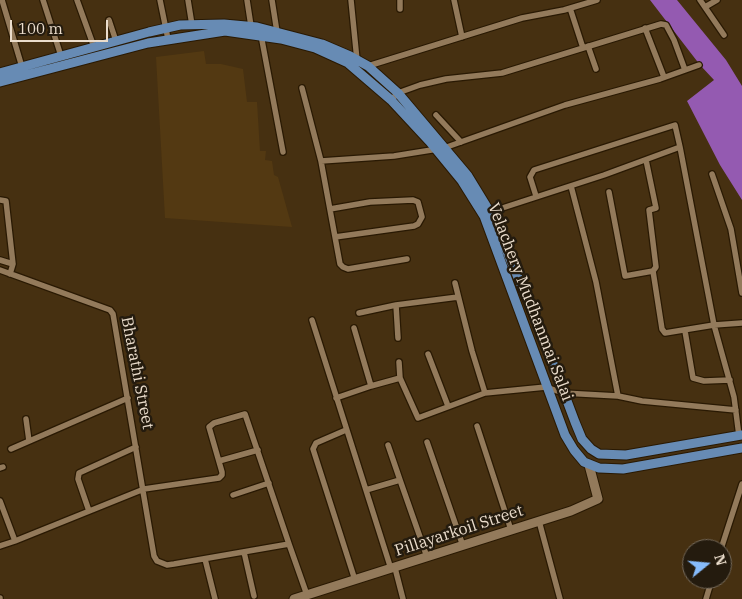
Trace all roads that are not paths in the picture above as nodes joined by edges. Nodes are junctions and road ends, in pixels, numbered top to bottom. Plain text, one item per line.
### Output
1 (2, 0) edge
2 (43, 0) edge
3 (77, 0) edge
4 (160, 0) edge
5 (188, 0) edge
6 (247, 0) edge
7 (272, 0) edge
8 (351, 0) edge
9 (400, 0) edge
10 (454, 0) edge
11 (597, 0) edge
12 (700, 0) edge
13 (717, 0) edge
14 (705, 7) junction
15 (570, 8) junction
16 (400, 9) dead end
17 (109, 20) dead end
18 (192, 25) junction
19 (251, 26) junction
20 (166, 28) junction
21 (645, 28) junction
22 (277, 32) junction
23 (262, 35) junction
24 (724, 35) dead end
25 (462, 37) junction
26 (168, 39) junction
27 (116, 41) junction
28 (94, 47) junction
29 (586, 47) junction
30 (61, 56) junction
31 (357, 60) junction
32 (699, 65) dead end
33 (368, 66) junction
34 (22, 67) junction
35 (596, 69) dead end
36 (685, 70) junction
37 (0, 73) edge
38 (664, 78) junction
39 (0, 82) edge
40 (302, 88) dead end
41 (398, 93) junction
42 (391, 100) junction
43 (436, 115) dead end
44 (461, 142) junction
45 (680, 147) junction
46 (440, 149) junction
47 (283, 152) dead end
48 (646, 160) junction
49 (321, 161) junction
50 (712, 174) dead end
51 (571, 186) junction
52 (609, 192) dead end
53 (536, 196) junction
54 (0, 200) edge
55 (330, 209) junction
56 (490, 212) junction
57 (335, 237) junction
58 (407, 259) dead end
59 (0, 260) edge
60 (14, 264) junction
61 (0, 270) edge
62 (653, 271) junction
63 (10, 274) junction
64 (455, 283) dead end
65 (742, 294) edge
66 (458, 297) junction
67 (396, 305) junction
68 (360, 313) dead end
69 (312, 320) dead end
70 (742, 323) edge
71 (714, 324) junction
72 (354, 328) dead end
73 (685, 330) junction
74 (398, 338) dead end
75 (428, 354) dead end
76 (399, 362) dead end
77 (685, 374) dead end
78 (400, 378) junction
79 (693, 378) junction
80 (730, 380) junction
81 (371, 386) junction
82 (546, 387) junction
83 (564, 392) junction
84 (485, 393) junction
85 (618, 396) junction
86 (128, 398) junction
87 (336, 398) junction
88 (448, 406) junction
89 (736, 410) junction
90 (26, 419) dead end
91 (476, 426) dead end
92 (346, 430) junction
93 (741, 435) edge
94 (29, 441) junction
95 (427, 442) dead end
96 (388, 445) dead end
97 (136, 447) junction
98 (742, 448) edge
99 (11, 449) dead end
100 (258, 450) junction
101 (219, 461) junction
102 (589, 465) junction
103 (400, 480) junction
104 (269, 483) junction
105 (742, 484) edge
106 (144, 489) junction
107 (366, 490) junction
108 (233, 495) dead end
109 (0, 501) edge
110 (89, 511) junction
111 (539, 521) junction
112 (511, 530) junction
113 (724, 539) edge
114 (15, 542) junction
115 (289, 544) junction
116 (0, 546) edge
117 (463, 546) junction
118 (244, 552) junction
119 (427, 557) junction
120 (205, 559) junction
121 (393, 568) junction
122 (356, 580) junction
123 (307, 595) junction
124 (254, 596) dead end
125 (215, 599) edge
126 (294, 599) edge
127 (403, 599) edge
128 (560, 599) edge

1 - 34 street
2 - 30 street
3 - 28 street
4 - 20 street
5 - 18 street
6 - 19 street
7 - 22 street
8 - 31 street
9 - 16 street
10 - 25 street
11 - 15 street
12 - 14 street
13 - 14 street
14 - 24 street
15 - 25 street
15 - 29 street
17 - 27 street
18 - 19 main road, Velachery Mudhanmai Salai
18 - 20 main road, Velachery Mudhanmai Salai
19 - 22 main road, Velachery Mudhanmai Salai
20 - 26 street
20 - 27 main road, Velachery Mudhanmai Salai
21 - 29 street
21 - 36 street
21 - 38 street
22 - 31 main road, Velachery Mudhanmai Salai
23 - 26 main road, Velachery Mudhanmai Salai
23 - 42 main road, Velachery Mudhanmai Salai
23 - 47 street
25 - 33 street
26 - 39 main road, Velachery Mudhanmai Salai
27 - 28 main road, Velachery Mudhanmai Salai
28 - 30 main road, Velachery Mudhanmai Salai
29 - 35 street
29 - 41 street
30 - 34 main road, Velachery Mudhanmai Salai
31 - 33 main road, Velachery Mudhanmai Salai
32 - 36 street
33 - 41 main road, Velachery Mudhanmai Salai
34 - 37 main road, Velachery Mudhanmai Salai
36 - 38 street
38 - 44 street
40 - 49 street
41 - 42 street
41 - 46 main road, Velachery Mudhanmai Salai
42 - 46 main road, Velachery Mudhanmai Salai
43 - 44 street
44 - 46 street
45 - 48 street
45 - 53 street
45 - 71 street
46 - 49 street
46 - 56 main road, Velachery Mudhanmai Salai
46 - 82 main road, Velachery Mudhanmai Salai
48 - 51 street
48 - 62 street
49 - 55 street
50 - 65 street
51 - 53 street
51 - 85 street
52 - 62 street
53 - 56 street
54 - 60 street
55 - 57 street
55 - 57 street
56 - 83 main road, Velachery Mudhanmai Salai
57 - 58 street
59 - 60 street
60 - 63 street
61 - 63 street, Bharathi Street
62 - 73 street
63 - 86 street, Bharathi Street
64 - 66 street
66 - 67 street
66 - 84 street
67 - 68 street
67 - 74 street
69 - 87 street
70 - 71 street
71 - 73 street
71 - 80 street
72 - 81 street
73 - 79 street
75 - 88 street
76 - 78 street
77 - 79 street
78 - 81 street
78 - 88 street
79 - 80 street
80 - 89 street
81 - 87 street
82 - 83 street
82 - 84 street
82 - 102 main road, Velachery Mudhanmai Salai
83 - 85 street
83 - 93 main road, Velachery Mudhanmai Salai
84 - 88 street
85 - 89 street
86 - 94 street
86 - 97 street, Bharathi Street
87 - 92 street
89 - 93 street
90 - 94 street
91 - 112 street
92 - 107 street
92 - 122 street
94 - 99 street
95 - 117 street
96 - 103 street
97 - 106 street, Bharathi Street
97 - 110 street
98 - 102 main road
100 - 101 street
100 - 101 street
100 - 104 street
101 - 106 street
102 - 111 street, Pillayarkoil Street
103 - 107 street
103 - 119 street
104 - 108 street
104 - 115 street
105 - 113 street
106 - 110 street
106 - 120 street, Bharathi Street
107 - 121 street
109 - 114 street
110 - 114 street
111 - 112 street, Pillayarkoil Street
111 - 128 street
112 - 117 street, Pillayarkoil Street
114 - 116 street
115 - 118 street
115 - 123 street
117 - 119 street, Pillayarkoil Street
118 - 120 street
118 - 124 street
119 - 121 street, Pillayarkoil Street
120 - 125 street
121 - 122 street, Pillayarkoil Street
121 - 127 street
122 - 123 street, Pillayarkoil Street
123 - 126 street, Pillayarkoil Street

